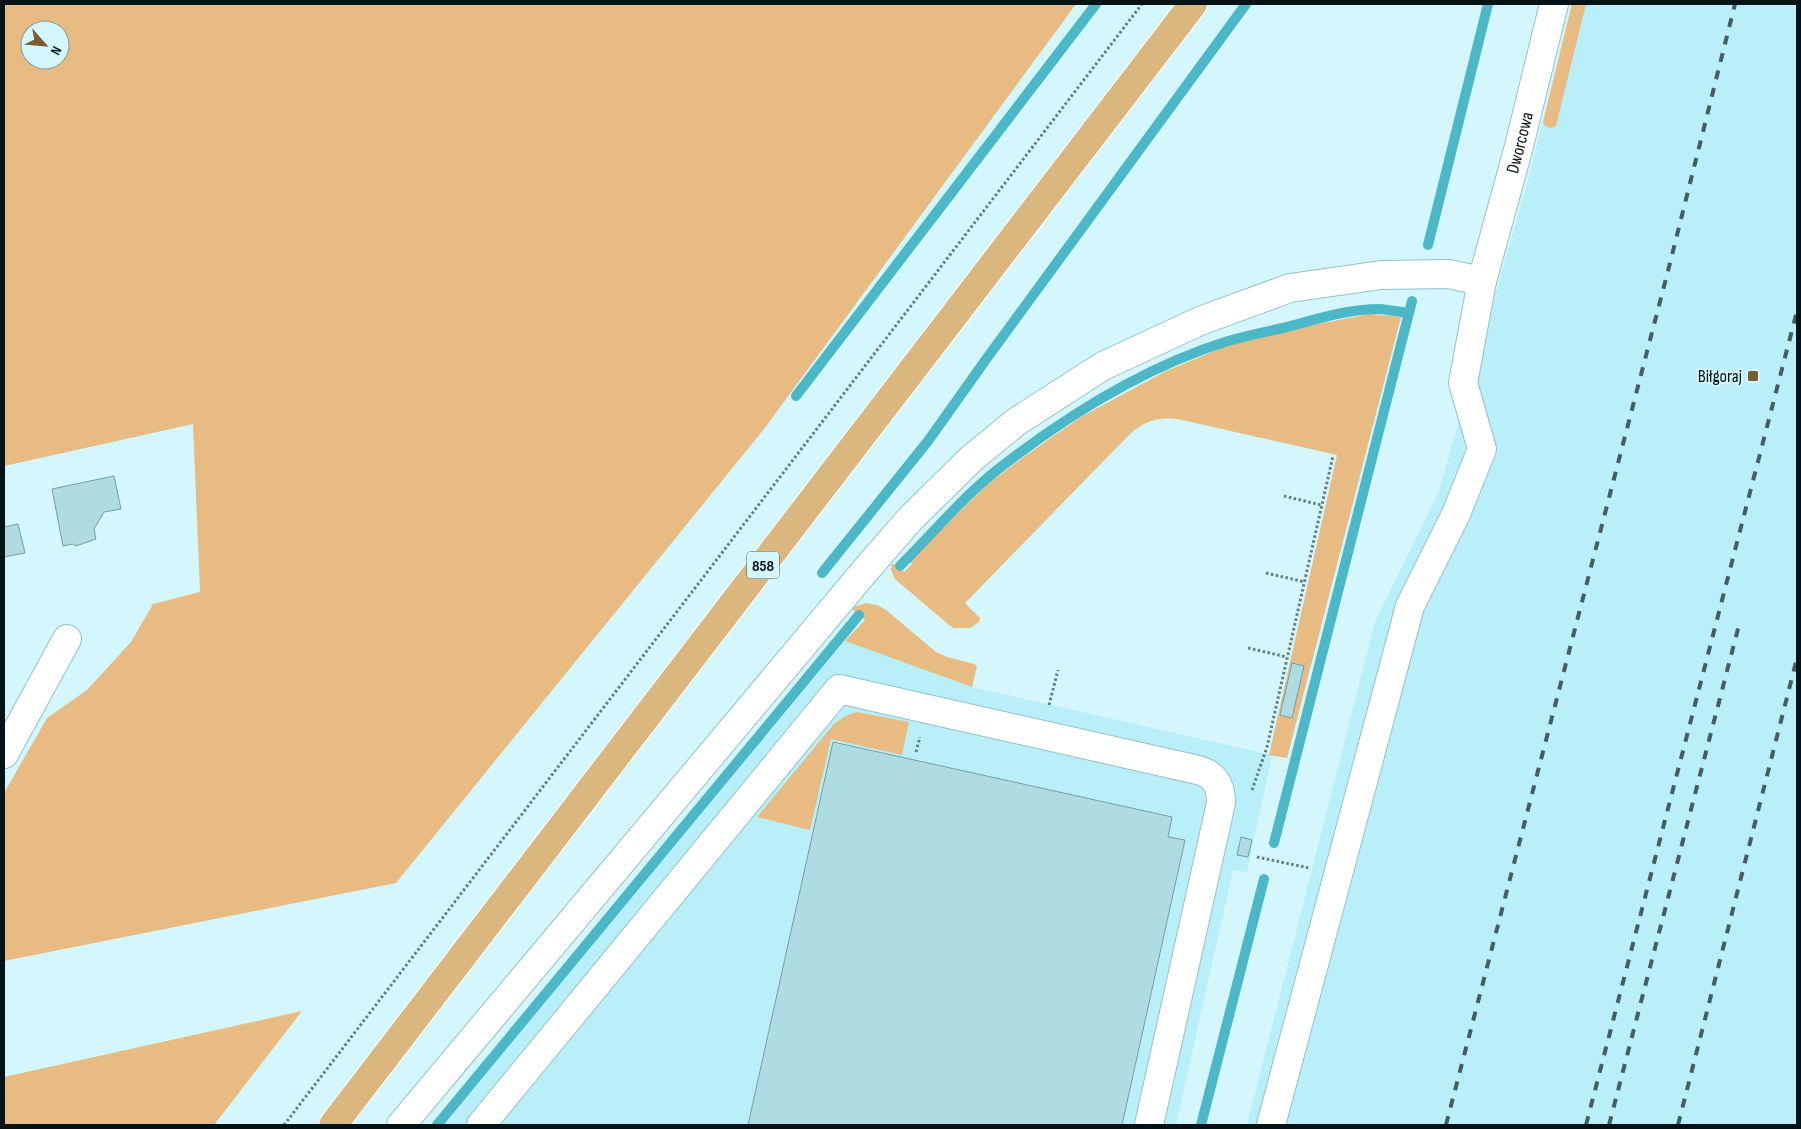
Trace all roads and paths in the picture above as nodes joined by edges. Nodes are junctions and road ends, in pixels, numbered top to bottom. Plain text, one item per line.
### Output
1 (1142, 4) edge
2 (1193, 4) edge
3 (1554, 4) edge
4 (1482, 281) junction
5 (1333, 456) dead end
6 (1284, 496) dead end
7 (1322, 505) junction
8 (1266, 573) dead end
9 (1305, 582) junction
10 (67, 638) dead end
11 (1248, 648) dead end
12 (1287, 657) junction
13 (1058, 670) dead end
14 (1051, 697) dead end
15 (1267, 747) dead end
16 (4, 754) edge
17 (1257, 857) dead end
18 (1339, 874) junction
19 (284, 1125) edge
20 (333, 1125) edge
21 (401, 1125) edge
22 (481, 1125) edge
23 (1149, 1125) edge
24 (1271, 1125) edge

1 - 19 path
2 - 20 main road, 858
3 - 4 street, Dworcowa
4 - 18 street, Dworcowa
4 - 21 street
5 - 7 path
6 - 7 path
7 - 9 path
8 - 9 path
9 - 12 path
10 - 16 street
11 - 12 path
12 - 15 path
13 - 14 path
17 - 18 path
18 - 24 street, Dworcowa
22 - 23 street

